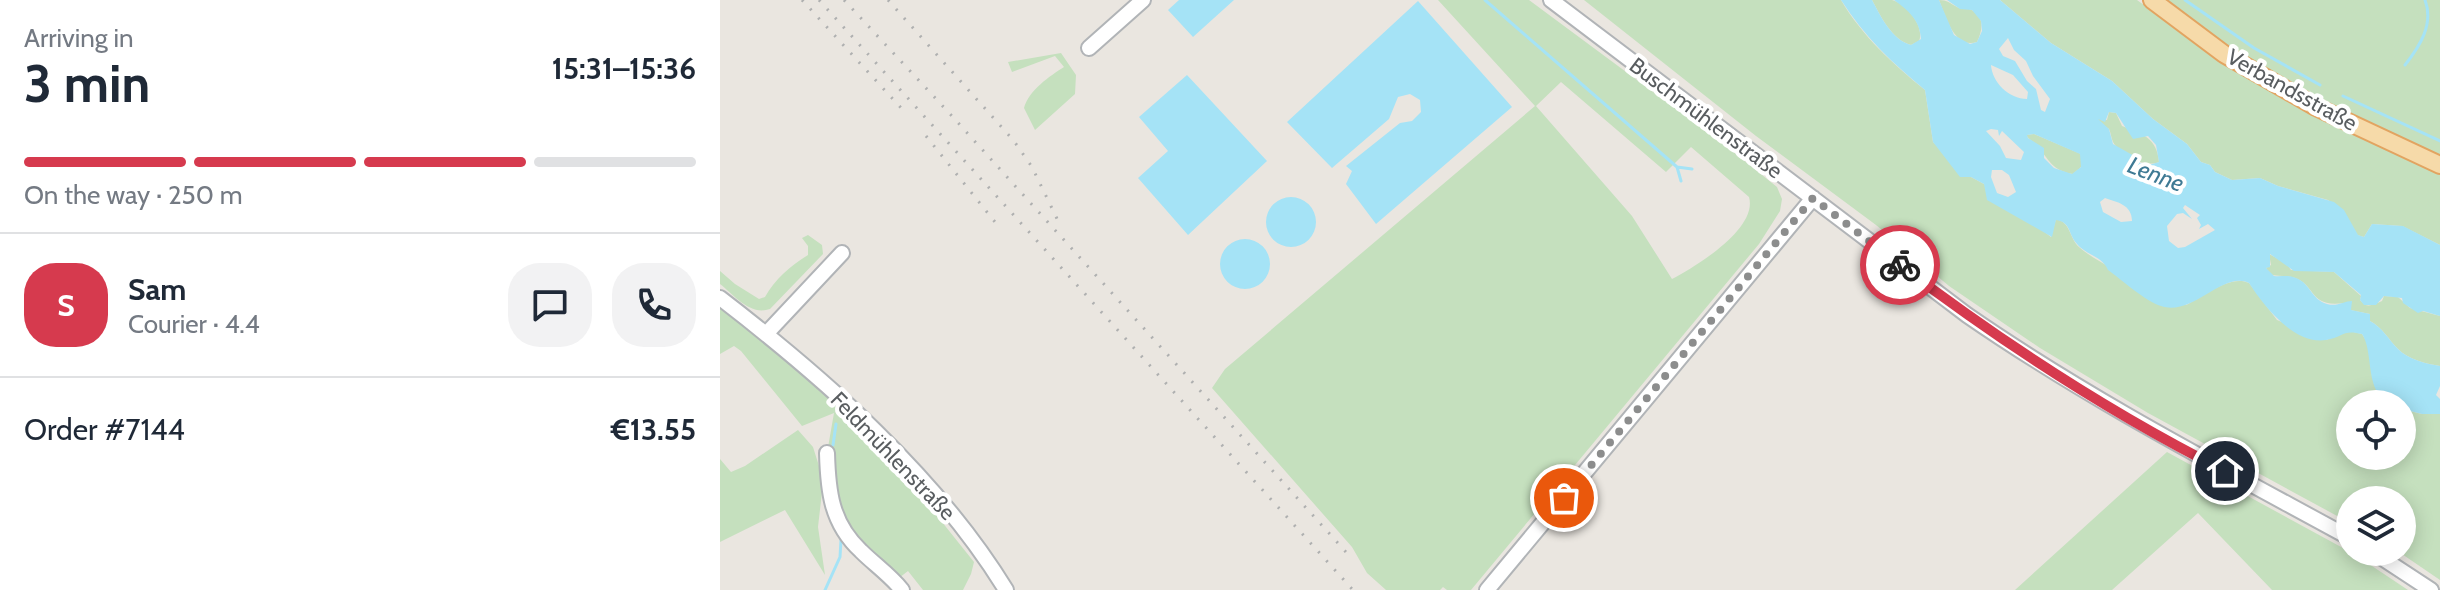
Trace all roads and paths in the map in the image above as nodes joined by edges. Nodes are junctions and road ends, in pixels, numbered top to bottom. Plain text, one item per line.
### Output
1 (1143, 0) edge
2 (1551, 0) edge
3 (2152, 0) edge
4 (1089, 48) dead end
5 (2440, 165) edge
6 (1813, 198) junction
7 (842, 253) dead end
8 (720, 298) edge
9 (766, 334) junction
10 (827, 453) dead end
11 (2336, 530) edge
12 (2394, 566) edge
13 (999, 587) edge
14 (902, 590) edge
15 (1487, 590) edge
16 (2431, 590) edge

1 - 4 street
2 - 6 street, Buschmühlenstraße
3 - 5 main road, Verbandsstraße
6 - 11 street, Buschmühlenstraße
6 - 15 street
7 - 9 street
8 - 9 street, Feldmühlenstraße
9 - 13 street, Feldmühlenstraße
10 - 14 street
12 - 16 street

